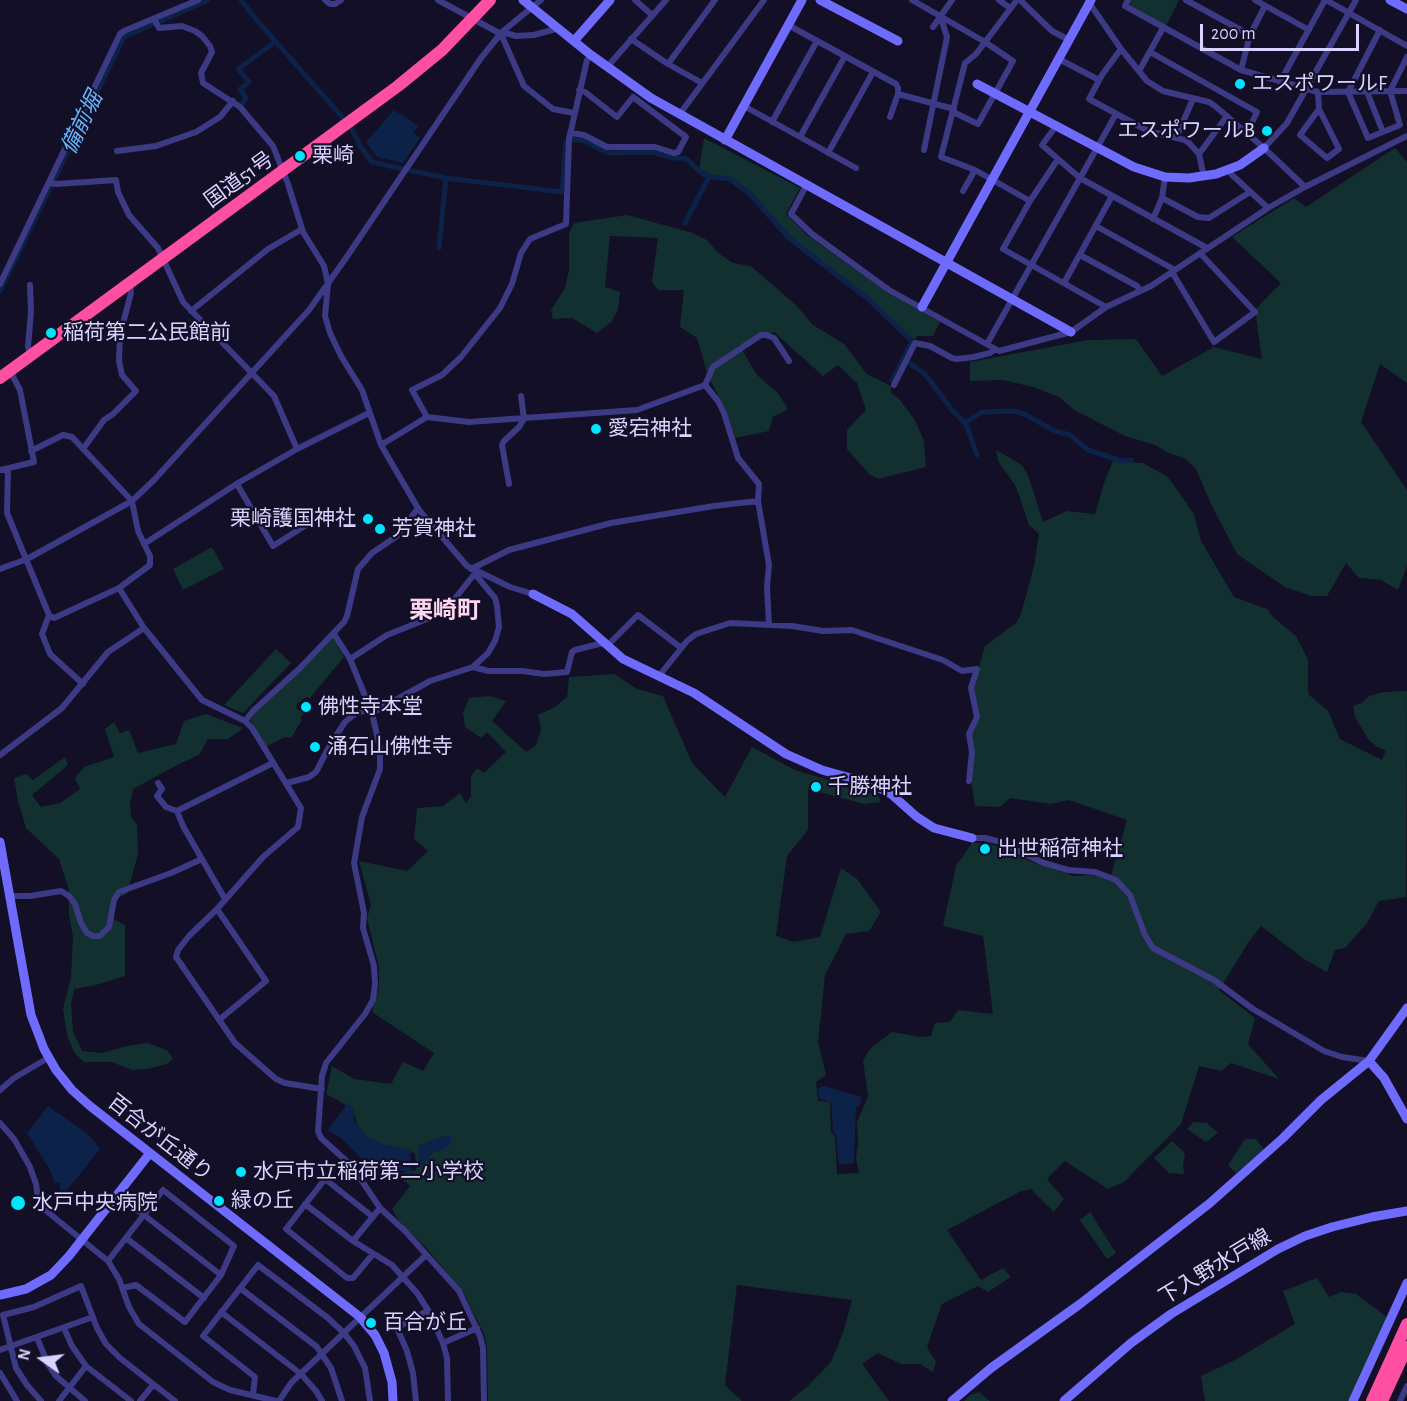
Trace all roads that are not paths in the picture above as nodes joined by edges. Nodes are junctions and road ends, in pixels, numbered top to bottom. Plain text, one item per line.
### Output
1 (198, 0) edge
2 (325, 0) edge
3 (341, 0) edge
4 (438, 0) edge
5 (490, 0) edge
6 (524, 0) edge
7 (541, 0) edge
8 (610, 0) edge
9 (635, 0) edge
10 (666, 0) edge
11 (715, 0) edge
12 (764, 0) edge
13 (802, 0) edge
14 (820, 0) edge
15 (912, 0) edge
16 (952, 0) edge
17 (999, 0) edge
18 (1019, 0) edge
19 (1128, 0) edge
20 (1186, 0) edge
21 (1255, 0) edge
22 (1325, 0) edge
23 (1356, 0) edge
24 (1390, 0) edge
25 (1089, 1) edge
26 (1265, 6) junction
27 (532, 7) junction
28 (1010, 8) junction
29 (1407, 9) edge
30 (1349, 13) junction
31 (652, 15) junction
32 (940, 15) junction
33 (472, 19) junction
34 (156, 22) junction
35 (788, 25) junction
36 (933, 27) dead end
37 (559, 28) junction
38 (1163, 28) junction
39 (1309, 30) junction
40 (1380, 30) junction
41 (502, 33) junction
42 (1250, 35) junction
43 (631, 39) junction
44 (574, 40) junction
45 (1069, 40) junction
46 (817, 41) junction
47 (898, 41) dead end
48 (985, 42) junction
49 (1407, 45) edge
50 (1121, 49) junction
51 (1150, 52) junction
52 (591, 55) junction
53 (845, 56) junction
54 (1407, 57) edge
55 (1059, 59) junction
56 (668, 64) junction
57 (607, 67) junction
58 (1241, 70) junction
59 (1139, 71) junction
60 (873, 72) junction
61 (1099, 80) junction
62 (1280, 82) junction
63 (702, 83) junction
64 (977, 84) dead end
65 (579, 90) junction
66 (1305, 90) junction
67 (1390, 91) junction
68 (1318, 92) junction
69 (1348, 92) junction
70 (1366, 92) junction
71 (1406, 92) edge
72 (898, 94) junction
73 (996, 94) junction
74 (1193, 99) junction
75 (233, 102) junction
76 (933, 104) junction
77 (744, 106) junction
78 (1319, 108) junction
79 (953, 110) junction
80 (574, 112) junction
81 (1030, 112) junction
82 (1116, 114) junction
83 (679, 115) junction
84 (1227, 116) junction
85 (890, 117) dead end
86 (772, 122) junction
87 (1056, 126) junction
88 (1383, 132) junction
89 (571, 133) junction
90 (1246, 133) junction
91 (1407, 136) edge
92 (800, 137) junction
93 (1176, 138) junction
94 (725, 140) junction
95 (1097, 147) junction
96 (1264, 148) junction
97 (924, 150) dead end
98 (117, 151) dead end
99 (828, 153) junction
100 (1199, 154) junction
101 (1059, 159) junction
102 (856, 168) dead end
103 (975, 170) junction
104 (1229, 170) junction
105 (284, 171) junction
106 (1165, 177) junction
107 (1204, 177) junction
108 (1080, 178) junction
109 (992, 180) junction
110 (53, 183) junction
111 (806, 186) junction
112 (1305, 187) junction
113 (963, 191) dead end
114 (1250, 192) junction
115 (1112, 196) junction
116 (1162, 198) junction
117 (1030, 201) junction
118 (1268, 208) junction
119 (1153, 219) junction
120 (1096, 225) junction
121 (302, 229) junction
122 (1207, 248) junction
123 (1200, 253) junction
124 (1080, 255) junction
125 (164, 258) junction
126 (946, 262) junction
127 (1032, 266) junction
128 (1173, 271) junction
129 (130, 283) junction
130 (1064, 283) junction
131 (0, 284) edge
132 (328, 284) junction
133 (30, 285) dead end
134 (1140, 290) junction
135 (1013, 300) junction
136 (922, 307) junction
137 (1106, 307) junction
138 (191, 311) junction
139 (1071, 332) junction
140 (987, 344) junction
141 (995, 349) junction
142 (31, 356) junction
143 (789, 361) dead end
144 (4, 372) edge
145 (251, 373) junction
146 (705, 385) junction
147 (894, 385) dead end
148 (520, 396) dead end
149 (369, 413) junction
150 (427, 417) junction
151 (524, 419) junction
152 (381, 445) junction
153 (83, 449) junction
154 (297, 449) junction
155 (31, 452) junction
156 (8, 469) junction
157 (0, 470) edge
158 (237, 484) junction
159 (509, 484) dead end
160 (132, 501) junction
161 (758, 501) junction
162 (418, 508) junction
163 (311, 522) dead end
164 (144, 544) junction
165 (27, 559) junction
166 (0, 569) edge
167 (474, 572) junction
168 (119, 588) junction
169 (533, 594) joint
170 (49, 615) junction
171 (769, 626) junction
172 (144, 628) junction
173 (334, 634) junction
174 (605, 644) junction
175 (680, 647) junction
176 (350, 659) junction
177 (473, 667) junction
178 (659, 676) junction
179 (83, 684) junction
180 (371, 711) junction
181 (244, 722) junction
182 (0, 755) edge
183 (273, 763) junction
184 (969, 781) dead end
185 (158, 783) dead end
186 (287, 783) junction
187 (177, 811) junction
188 (972, 838) joint
189 (0, 842) edge
190 (202, 859) junction
191 (10, 896) junction
192 (225, 898) junction
193 (217, 909) junction
194 (1407, 1008) edge
195 (219, 1020) junction
196 (48, 1058) junction
197 (1369, 1061) junction
198 (322, 1089) junction
199 (0, 1090) edge
200 (1407, 1119) edge
201 (0, 1123) edge
202 (150, 1152) junction
203 (117, 1194) junction
204 (305, 1204) junction
205 (380, 1208) junction
206 (1407, 1211) edge
207 (144, 1215) junction
208 (373, 1217) junction
209 (126, 1238) junction
210 (81, 1240) junction
211 (353, 1241) junction
212 (373, 1254) junction
213 (426, 1255) junction
214 (108, 1261) junction
215 (221, 1275) junction
216 (403, 1276) junction
217 (1407, 1283) edge
218 (123, 1288) junction
219 (240, 1288) junction
220 (0, 1295) edge
221 (204, 1298) junction
222 (428, 1310) junction
223 (221, 1312) junction
224 (93, 1317) junction
225 (360, 1317) junction
226 (1407, 1324) edge
227 (64, 1328) junction
228 (477, 1328) junction
229 (344, 1333) junction
230 (37, 1338) junction
231 (443, 1343) junction
232 (1407, 1347) edge
233 (10, 1348) junction
234 (0, 1350) edge
235 (322, 1353) junction
236 (86, 1366) junction
237 (0, 1373) edge
238 (301, 1374) junction
239 (153, 1385) junction
240 (1407, 1386) edge
241 (69, 1388) junction
242 (252, 1394) junction
243 (17, 1401) edge
244 (41, 1401) edge
245 (59, 1401) edge
246 (85, 1401) edge
247 (131, 1401) edge
248 (140, 1401) edge
249 (175, 1401) edge
250 (277, 1401) edge
251 (322, 1401) edge
252 (342, 1401) edge
253 (370, 1401) edge
254 (393, 1401) edge
255 (416, 1401) edge
256 (448, 1401) edge
257 (484, 1401) edge
258 (952, 1401) edge
259 (1064, 1401) edge
260 (1353, 1401) edge
261 (1372, 1401) edge
262 (1382, 1401) edge
263 (1400, 1401) edge

1 - 34 street
2 - 3 street
4 - 33 street
5 - 33 highway, 国道51号
6 - 27 street
7 - 27 street
8 - 44 street
9 - 31 street
10 - 31 street
11 - 56 street
12 - 63 street
13 - 35 street
14 - 47 street
15 - 32 street
16 - 32 street
17 - 28 street
18 - 28 street
18 - 45 street
19 - 38 street
20 - 42 street
21 - 26 street
22 - 30 street
22 - 39 street
23 - 30 street
24 - 29 street
25 - 45 street
25 - 50 street
26 - 39 street
26 - 42 street
27 - 37 street
27 - 41 street
28 - 48 street
30 - 40 street
30 - 66 street
31 - 43 street
32 - 36 street
32 - 48 street
32 - 76 street
33 - 41 street
33 - 105 highway, 国道51号
34 - 75 street
34 - 110 street
35 - 46 street
35 - 77 street
37 - 41 street
37 - 44 street
38 - 51 street
38 - 58 street
39 - 62 street
40 - 49 street
40 - 69 street
41 - 80 street
41 - 132 street
42 - 58 street
43 - 56 street
43 - 57 street
44 - 52 street
45 - 55 street
46 - 53 street
46 - 86 street
48 - 73 street
48 - 79 street
50 - 59 street
50 - 61 street
51 - 59 street
51 - 90 street
52 - 57 street
52 - 65 street
53 - 60 street
53 - 92 street
54 - 67 street
55 - 61 street
55 - 81 street
56 - 63 street
57 - 83 street
58 - 62 street
59 - 74 street
60 - 72 street
60 - 99 street
61 - 82 street
62 - 66 street
63 - 83 street
64 - 73 street
65 - 80 street
65 - 89 street
66 - 68 street
66 - 96 street
67 - 70 street
67 - 71 street
67 - 88 street
68 - 69 street
68 - 78 street
69 - 70 street
69 - 88 street
70 - 88 street
72 - 76 street
72 - 85 street
73 - 79 street
73 - 81 street
74 - 84 street
74 - 93 street
75 - 98 street
75 - 105 street
76 - 79 street
76 - 97 street
77 - 86 street
77 - 94 street
78 - 78 street
79 - 103 street
80 - 89 street
81 - 87 street
81 - 109 street
82 - 93 street
82 - 95 street
83 - 94 street
84 - 90 street
84 - 100 street
86 - 92 street
87 - 95 street
87 - 101 street
89 - 150 street
90 - 96 street
91 - 112 street
92 - 99 street
93 - 100 street
94 - 111 street
95 - 106 street
95 - 108 street
96 - 104 street
96 - 112 street
99 - 102 street
100 - 107 street
101 - 108 street
101 - 117 street
103 - 109 street
103 - 113 street
104 - 107 street
104 - 114 street
105 - 121 street
105 - 125 highway, 国道51号
106 - 107 street
106 - 116 street
108 - 115 street
108 - 127 street
109 - 117 street
109 - 126 street
110 - 125 street
110 - 131 street
111 - 126 street
111 - 136 street
112 - 118 street
114 - 116 street
114 - 118 street
115 - 119 street
115 - 120 street
116 - 119 street
117 - 127 street
118 - 122 street
119 - 122 street
120 - 124 street
120 - 128 street
121 - 132 street
121 - 138 street
122 - 123 street
123 - 128 street
123 - 128 street
124 - 130 street
124 - 134 street
125 - 129 highway, 国道51号
125 - 138 street
126 - 135 street
126 - 136 street
127 - 130 street
127 - 135 street
128 - 134 street
129 - 142 highway, 国道51号
129 - 153 street
130 - 137 street
132 - 145 street
132 - 149 street
133 - 142 street
134 - 137 street
135 - 139 street
135 - 140 street
136 - 140 street
137 - 139 street
138 - 145 street
139 - 141 street
140 - 141 street
141 - 147 street
142 - 144 highway, 国道51号
143 - 146 street
144 - 155 street
145 - 154 street
145 - 160 street
146 - 151 street
146 - 161 street
148 - 151 street
149 - 152 street
149 - 154 street
150 - 151 street
150 - 152 street
151 - 159 street
152 - 162 street
153 - 155 street
153 - 160 street
154 - 158 street
155 - 156 street
156 - 157 street
156 - 165 street
158 - 163 street
158 - 164 street
160 - 164 street
160 - 165 street
161 - 167 street
161 - 171 street
162 - 167 street
162 - 173 street
164 - 168 street
165 - 166 street
165 - 170 street
167 - 169 street
167 - 176 street
167 - 177 street
168 - 170 street
168 - 172 street
169 - 174 street
170 - 179 street
171 - 175 street
171 - 184 street
172 - 179 street
172 - 181 street
173 - 176 street
173 - 181 street
174 - 175 street
174 - 177 street
174 - 178 street
175 - 178 street
176 - 180 street
177 - 180 street
178 - 188 street
179 - 182 street
180 - 186 street
180 - 198 street
181 - 183 street
183 - 186 street
183 - 187 street
185 - 187 street
186 - 192 street
187 - 190 street
188 - 197 street
189 - 191 street, 百合が丘通り
190 - 191 street
190 - 192 street
191 - 196 street, 百合が丘通り
192 - 193 street
193 - 195 street
193 - 195 street
194 - 197 street
195 - 198 street
196 - 199 street
196 - 202 street, 百合が丘通り
197 - 200 street
197 - 258 street
198 - 205 street
201 - 210 street
202 - 203 street
202 - 225 street, 百合が丘通り
203 - 207 street
203 - 210 street
204 - 208 street
204 - 211 street
204 - 212 street
205 - 208 street
205 - 213 street
206 - 259 street, 下入野水戸線
207 - 209 street
207 - 215 street
207 - 215 street
208 - 211 street
209 - 214 street
209 - 221 street
210 - 214 street
210 - 220 street
211 - 212 street
212 - 216 street
213 - 216 street
213 - 228 street
214 - 218 street
215 - 221 street
216 - 222 street
216 - 225 street
217 - 260 street
218 - 221 street
218 - 242 street
219 - 223 street
219 - 229 street
219 - 235 street
222 - 231 street
222 - 255 street
223 - 238 street
223 - 242 street
224 - 227 street
224 - 233 street
224 - 239 street
225 - 229 street
225 - 254 street, 百合が丘通り
226 - 261 highway
227 - 230 street
227 - 236 street
228 - 231 street
228 - 257 street
229 - 235 street
229 - 253 street
230 - 233 street
230 - 241 street
231 - 256 street
232 - 262 highway
233 - 234 street
233 - 244 street
235 - 238 street
235 - 252 street
236 - 241 street
236 - 247 street
237 - 243 street
238 - 250 street
238 - 251 street
239 - 248 street
239 - 249 street
240 - 263 street
241 - 245 street
241 - 246 street
242 - 250 street

